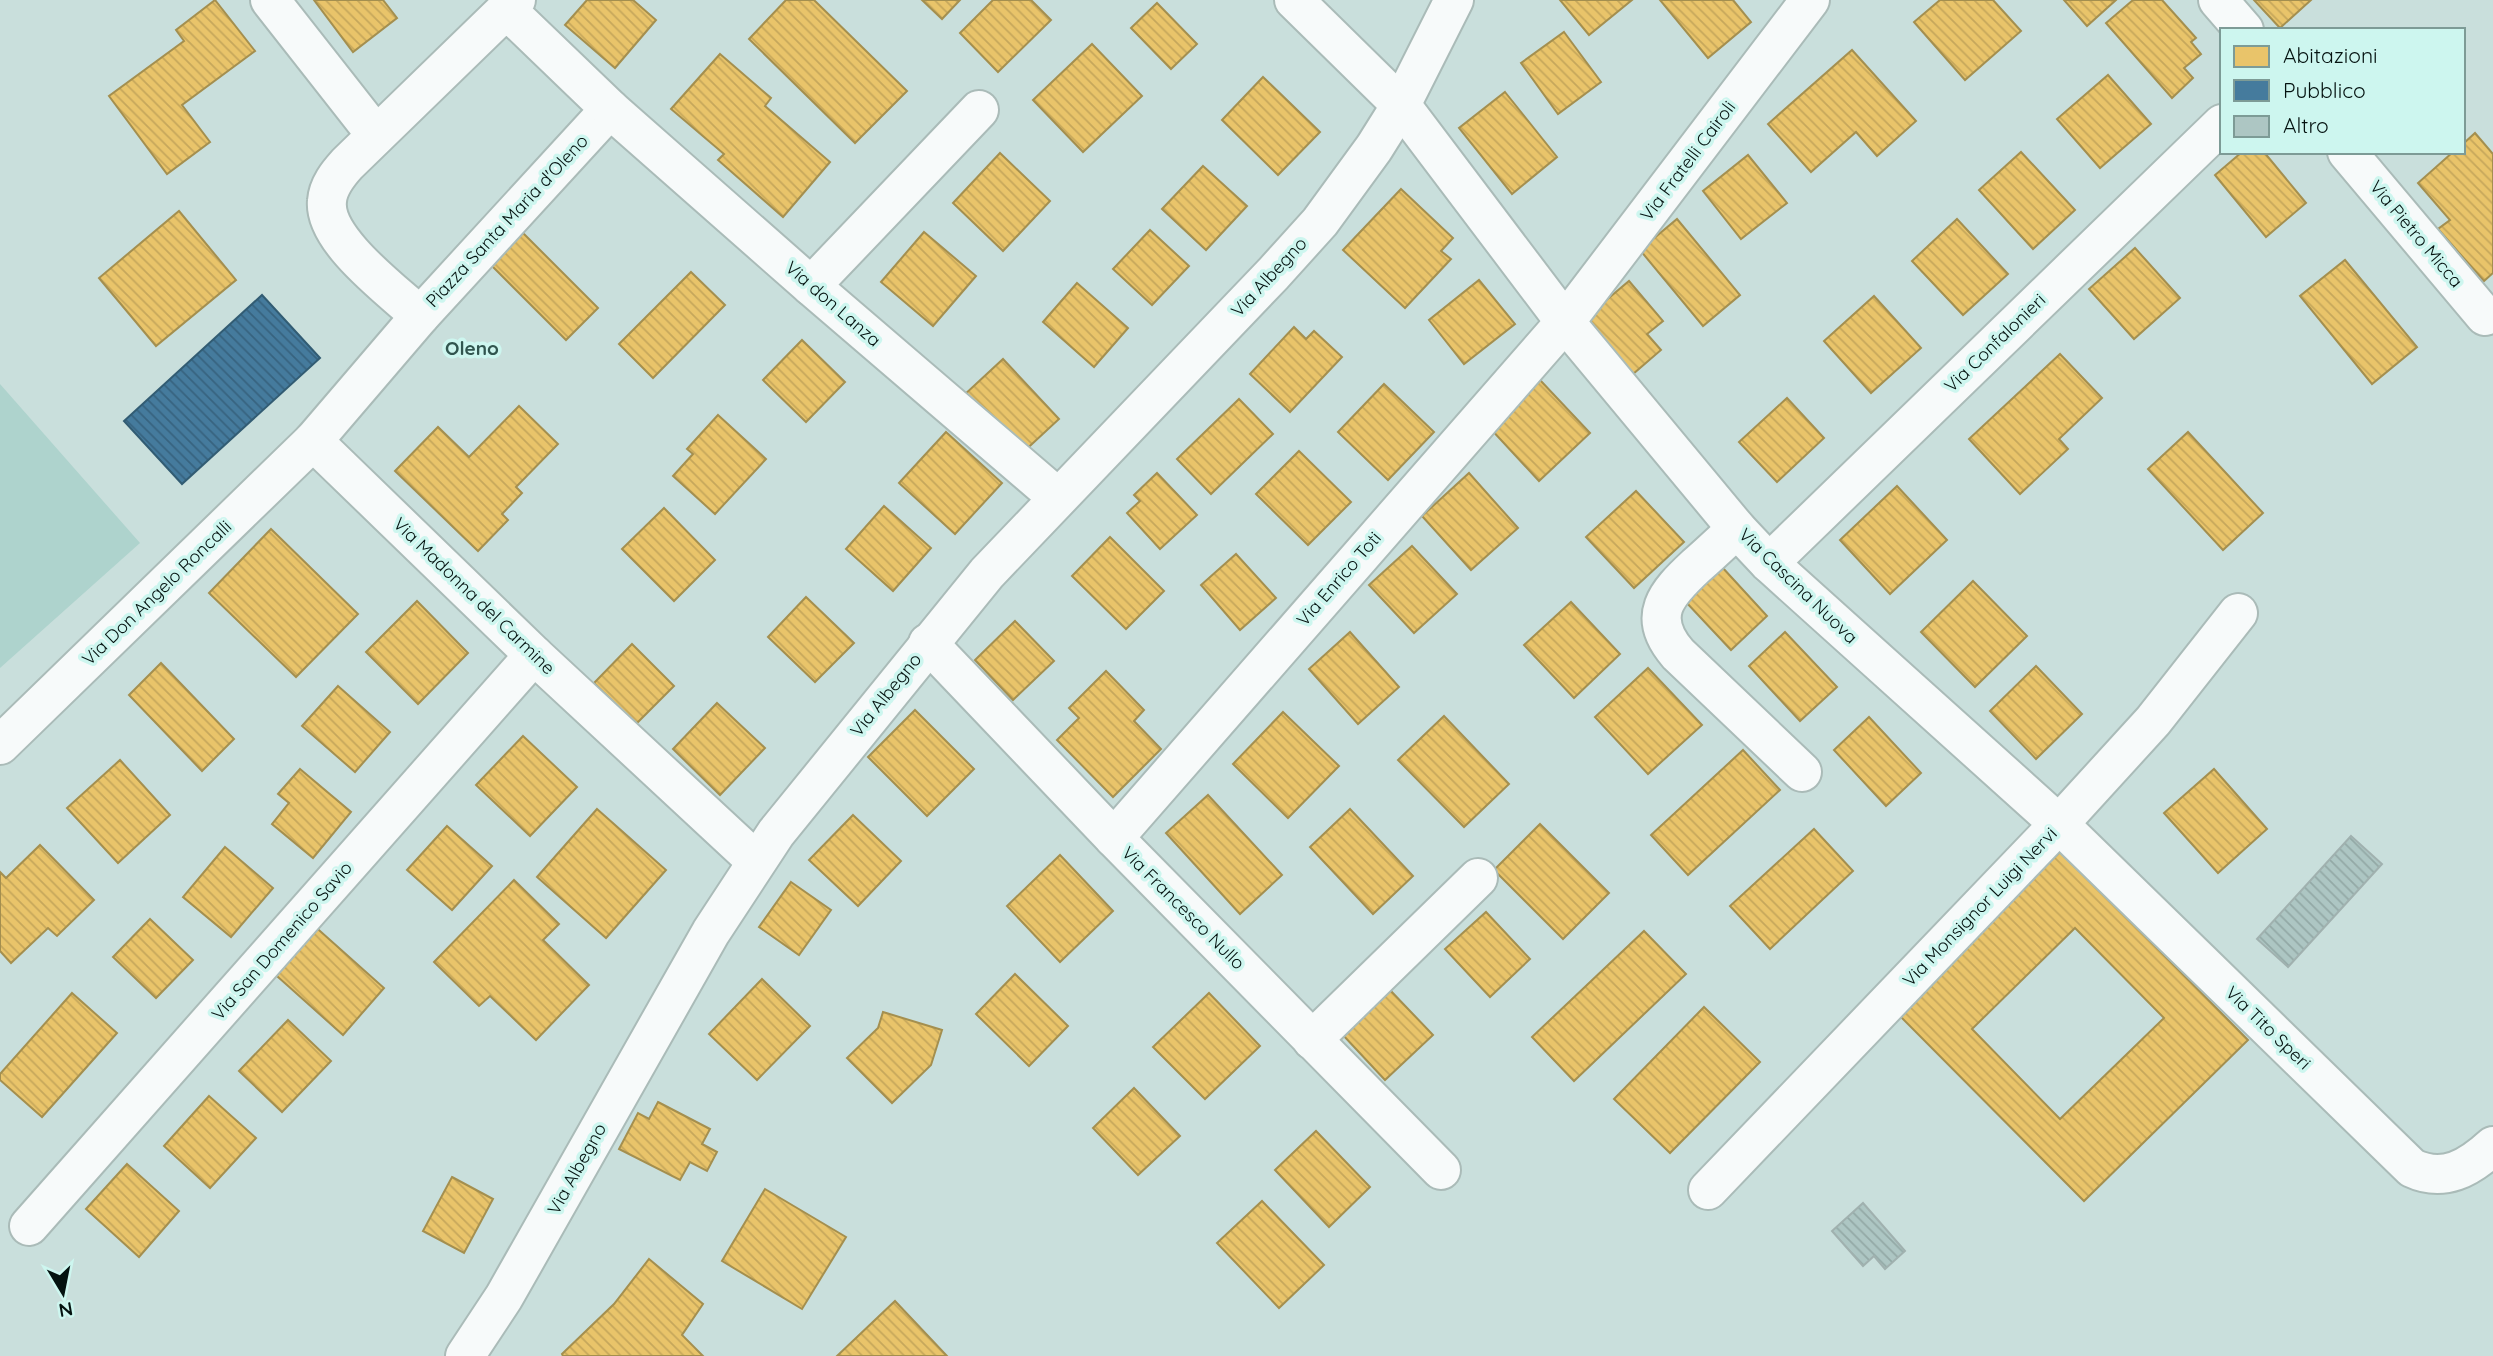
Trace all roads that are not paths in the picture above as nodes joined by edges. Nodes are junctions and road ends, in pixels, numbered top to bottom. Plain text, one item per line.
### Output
1 (270, 0) edge
2 (1294, 0) edge
3 (1454, 0) edge
4 (1810, 0) edge
5 (2218, 0) edge
6 (512, 5) edge
7 (2242, 28) edge
8 (1401, 104) junction
9 (610, 109) junction
10 (979, 110) dead end
11 (2220, 126) edge
12 (376, 135) junction
13 (2349, 154) edge
14 (811, 286) junction
15 (420, 316) junction
16 (2485, 316) dead end
17 (1565, 322) junction
18 (313, 441) junction
19 (1058, 498) junction
20 (1737, 529) junction
21 (1769, 563) junction
22 (2238, 613) dead end
23 (928, 643) junction
24 (534, 655) junction
25 (0, 745) edge
26 (1802, 772) dead end
27 (2059, 824) junction
28 (1114, 838) junction
29 (756, 861) junction
30 (1478, 878) dead end
31 (1312, 1040) junction
32 (2493, 1146) edge
33 (1441, 1170) dead end
34 (1708, 1190) dead end
35 (29, 1226) dead end
36 (465, 1356) edge

1 - 12 street
2 - 8 street, Via Cascina Nuova
3 - 8 street, Via Albegno
4 - 17 street, Via Fratelli Cairoli
5 - 7 street
6 - 9 street, Piazza Santa Maria d'Oleno
6 - 12 street, Piazza Santa Maria d'Oleno
8 - 17 street, Via Cascina Nuova
8 - 19 street, Via Albegno
9 - 14 street, Via don Lanza
9 - 15 street, Piazza Santa Maria d'Oleno
10 - 14 street
11 - 21 street, Via Confalonieri
12 - 15 street, Piazza Santa Maria d'Oleno
13 - 16 street, Via Pietro Micca
14 - 19 street, Via don Lanza
15 - 18 street
17 - 20 street, Via Cascina Nuova
17 - 28 street, Via Enrico Toti
18 - 24 street, Via Madonna del Carmine
18 - 25 street, Via Don Angelo Roncalli
19 - 23 street, Via Albegno
20 - 21 street, Via Cascina Nuova
20 - 26 street
21 - 27 street, Via Cascina Nuova
22 - 27 street, Via Monsignor Luigi Nervi
23 - 28 street, Via Francesco Nullo
23 - 29 street, Via Albegno
24 - 29 street, Via Madonna del Carmine
24 - 35 street, Via San Domenico Savio
27 - 32 street, Via Tito Speri
27 - 34 street, Via Monsignor Luigi Nervi
28 - 31 street, Via Francesco Nullo
29 - 36 street, Via Albegno
30 - 31 street
31 - 33 street, Via Francesco Nullo

